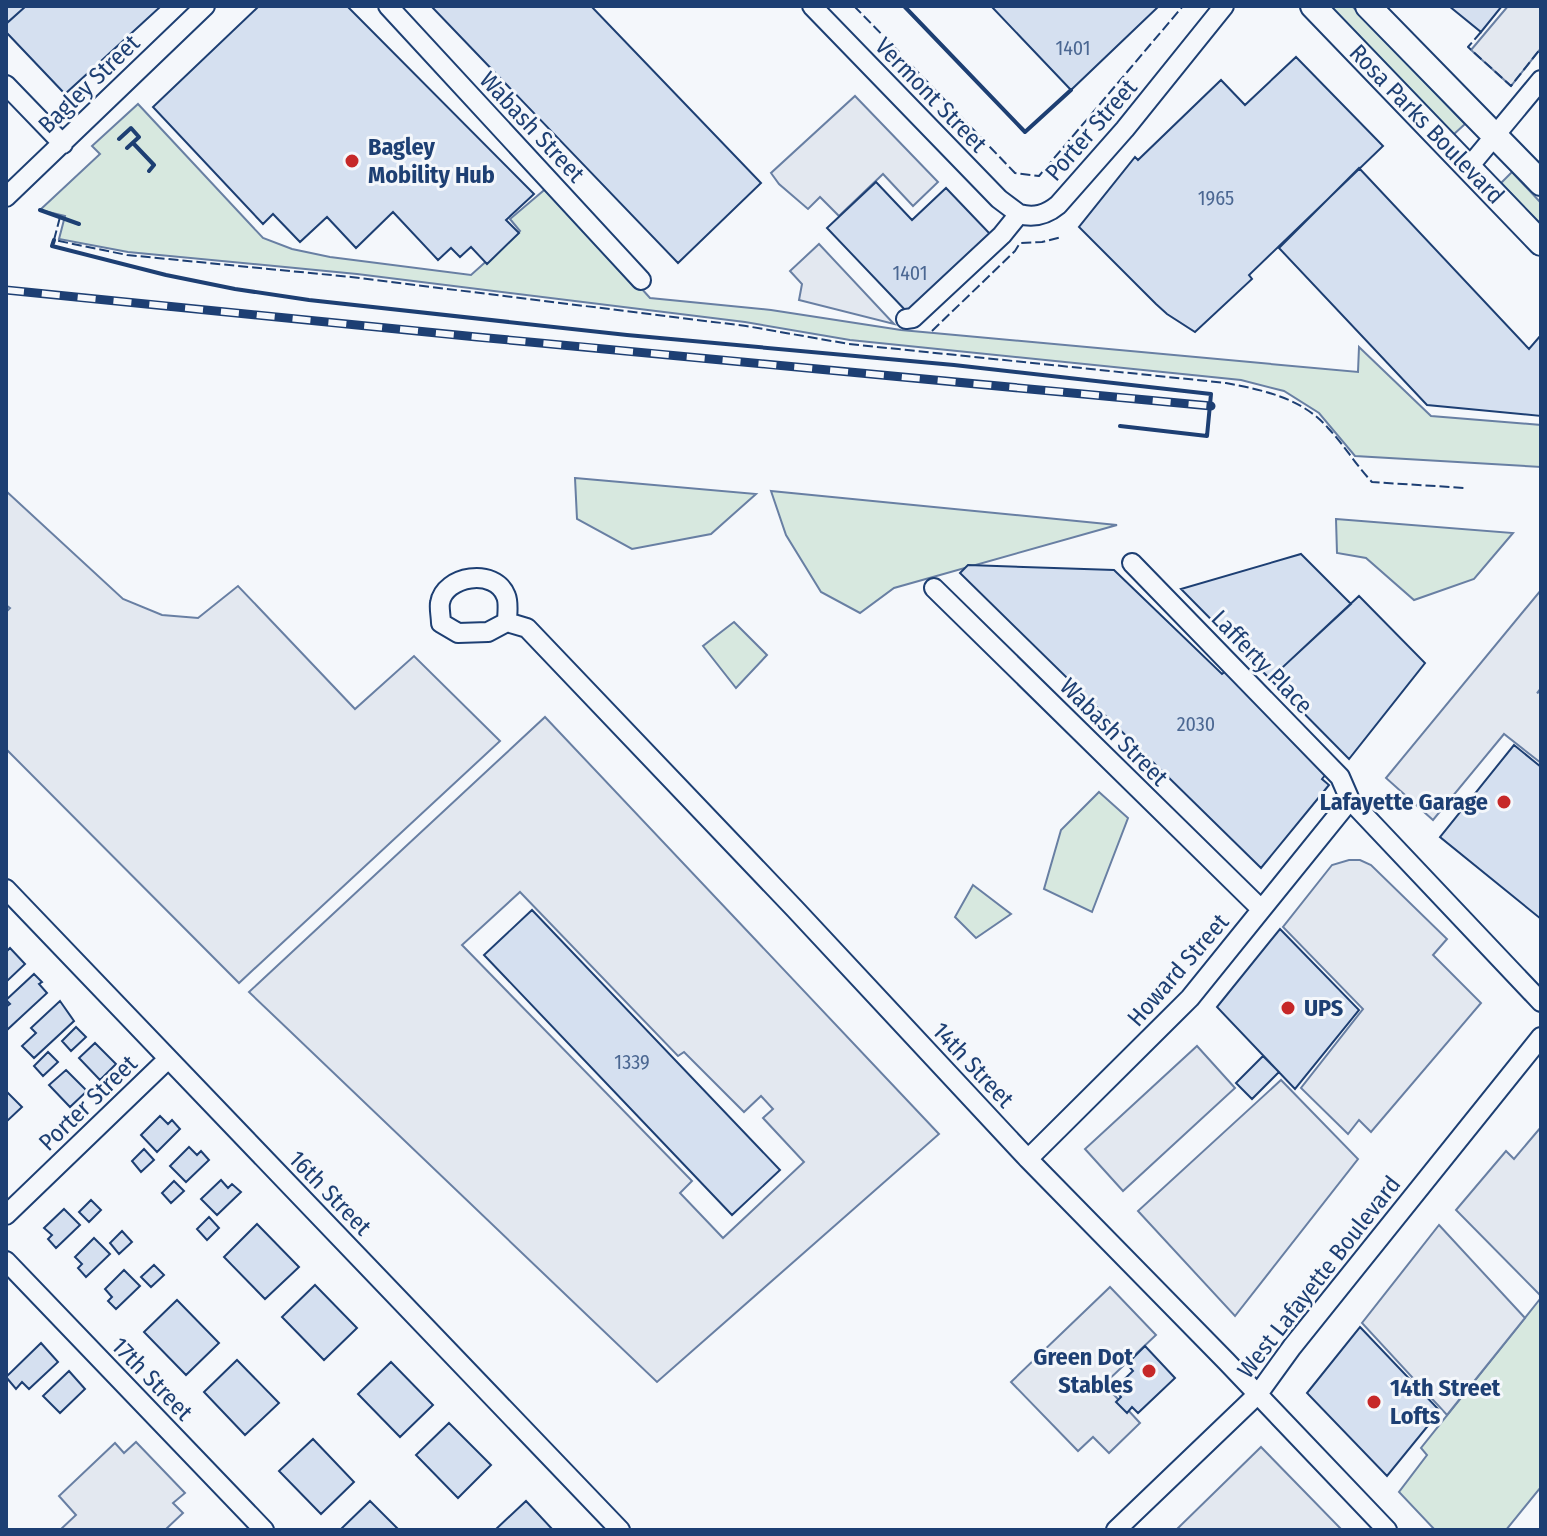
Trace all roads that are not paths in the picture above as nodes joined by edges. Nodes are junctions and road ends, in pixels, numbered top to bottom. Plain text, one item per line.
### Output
1 (205, 6) edge
2 (388, 6) edge
3 (812, 6) edge
4 (1224, 6) edge
5 (1313, 6) edge
6 (1368, 6) edge
7 (1541, 80) edge
8 (6, 85) edge
9 (1496, 136) junction
10 (63, 144) junction
11 (1468, 168) junction
12 (1541, 183) edge
13 (6, 197) edge
14 (1019, 214) junction
15 (1541, 243) edge
16 (641, 280) dead end
17 (906, 319) dead end
18 (1132, 563) dead end
19 (934, 588) dead end
20 (507, 622) dead end
21 (1350, 800) junction
22 (6, 889) edge
23 (1261, 909) junction
24 (1541, 1002) edge
25 (1541, 1037) edge
26 (168, 1059) junction
27 (1028, 1159) junction
28 (6, 1215) edge
29 (9, 1271) edge
30 (1258, 1394) junction
31 (264, 1530) edge
32 (620, 1530) edge
33 (1116, 1530) edge
34 (1387, 1530) edge

1 - 10 street, Bagley Street
2 - 16 street, Wabash Street
3 - 14 street, Vermont Street
4 - 14 street, Porter Street
5 - 11 main road, Rosa Parks Boulevard
6 - 9 main road, Rosa Parks Boulevard
7 - 9 street
8 - 10 street
9 - 11 street
9 - 12 main road, Rosa Parks Boulevard
10 - 13 street, Bagley Street
11 - 15 main road, Rosa Parks Boulevard
14 - 17 street
18 - 21 street, Lafferty Place
19 - 23 street, Wabash Street
20 - 27 street, 14th Street
21 - 23 street, Howard Street
21 - 24 street
22 - 26 street, 16th Street
23 - 27 street, Howard Street
25 - 30 street, West Lafayette Boulevard
26 - 28 street, Porter Street
26 - 32 street, 16th Street
27 - 30 street, 14th Street
29 - 31 street, 17th Street
30 - 33 street, West Lafayette Boulevard
30 - 34 street, 14th Street

